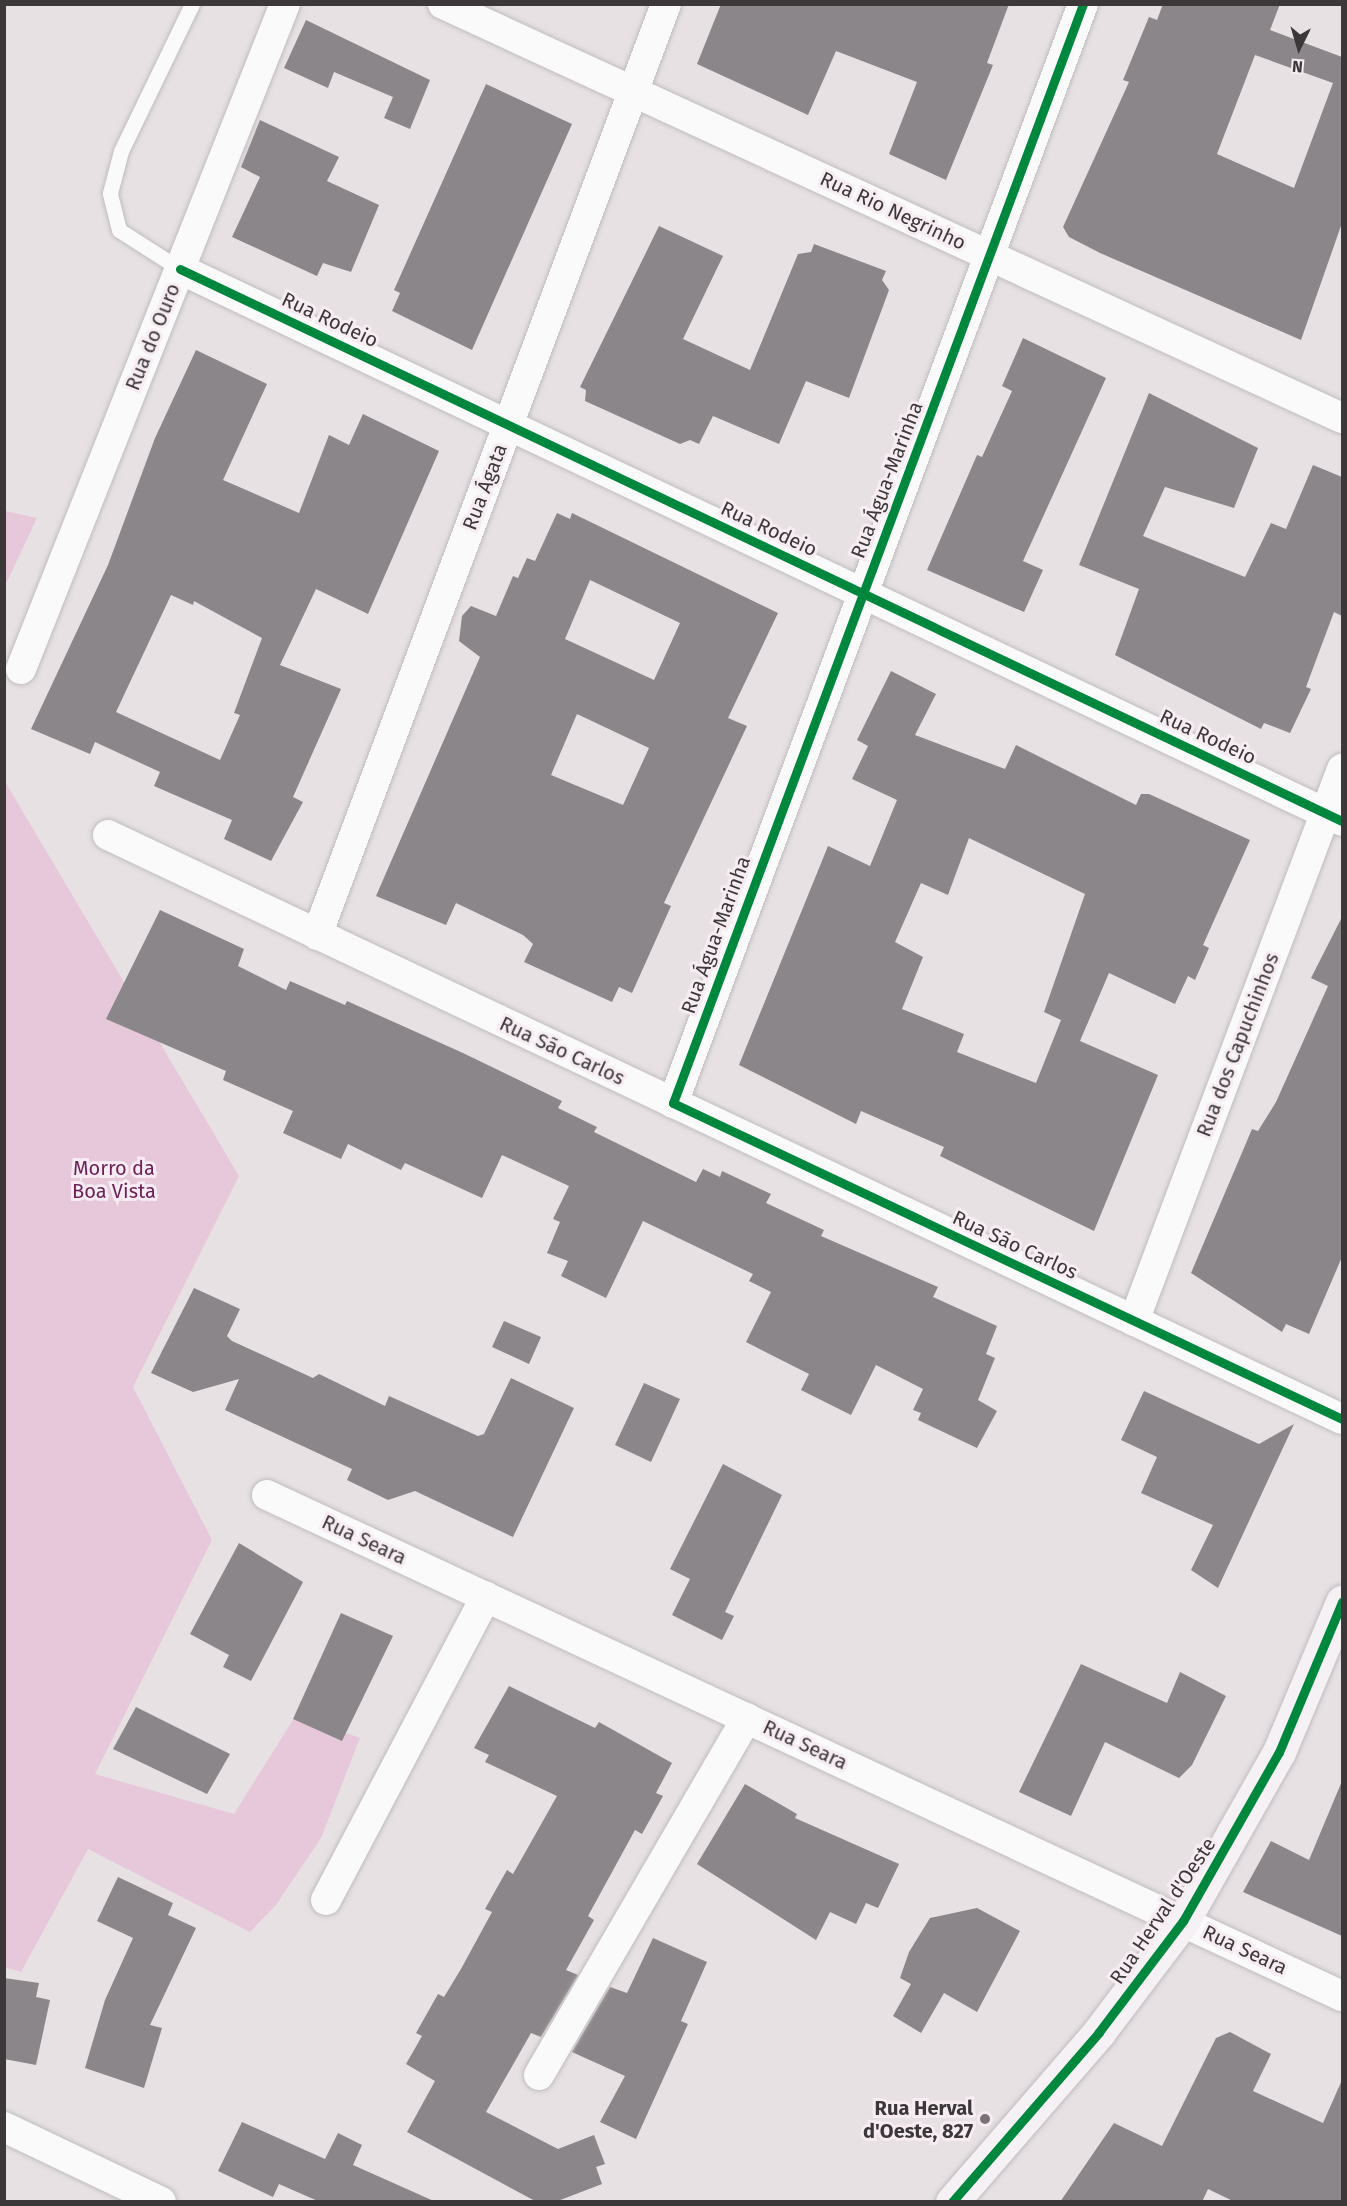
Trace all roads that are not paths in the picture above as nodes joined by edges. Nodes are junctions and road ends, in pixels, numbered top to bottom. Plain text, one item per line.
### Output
1 (192, 4) edge
2 (285, 4) edge
3 (443, 4) edge
4 (666, 4) edge
5 (1083, 4) edge
6 (633, 92) junction
7 (990, 256) junction
8 (180, 269) junction
9 (1342, 418) edge
10 (508, 425) junction
11 (863, 593) junction
12 (21, 669) dead end
13 (1342, 769) edge
14 (1334, 817) edge
15 (108, 835) dead end
16 (317, 935) junction
17 (673, 1103) junction
18 (1134, 1321) junction
19 (1342, 1419) edge
20 (267, 1495) dead end
21 (486, 1597) junction
22 (1342, 1602) edge
23 (747, 1718) junction
24 (326, 1900) dead end
25 (1183, 1921) junction
26 (1342, 1996) edge
27 (539, 2075) dead end
28 (4, 2127) edge
29 (161, 2202) edge
30 (952, 2202) edge

1 - 8 lane
2 - 8 street, Rua do Ouro
3 - 6 street, Rua Rio Negrinho
4 - 6 street, Rua Ágata
5 - 7 street, Rua Água-Marinha
6 - 7 street, Rua Rio Negrinho
6 - 10 street, Rua Ágata
7 - 9 street, Rua Rio Negrinho
7 - 11 street, Rua Água-Marinha
8 - 10 street, Rua Rodeio
8 - 12 street, Rua do Ouro
10 - 11 street, Rua Rodeio
10 - 16 street, Rua Ágata
11 - 14 street, Rua Rodeio
11 - 17 street, Rua Água-Marinha
13 - 14 street, Rua dos Capuchinhos
14 - 18 street, Rua dos Capuchinhos
15 - 16 street, Rua São Carlos
16 - 17 street, Rua São Carlos
17 - 18 street, Rua São Carlos
18 - 19 street, Rua São Carlos
20 - 21 street, Rua Seara
21 - 23 street, Rua Seara
21 - 24 street
22 - 25 main road, Rua Herval d'Oeste
23 - 25 street, Rua Seara
23 - 27 street
25 - 26 street, Rua Seara
25 - 30 main road, Rua Herval d'Oeste
28 - 29 street

